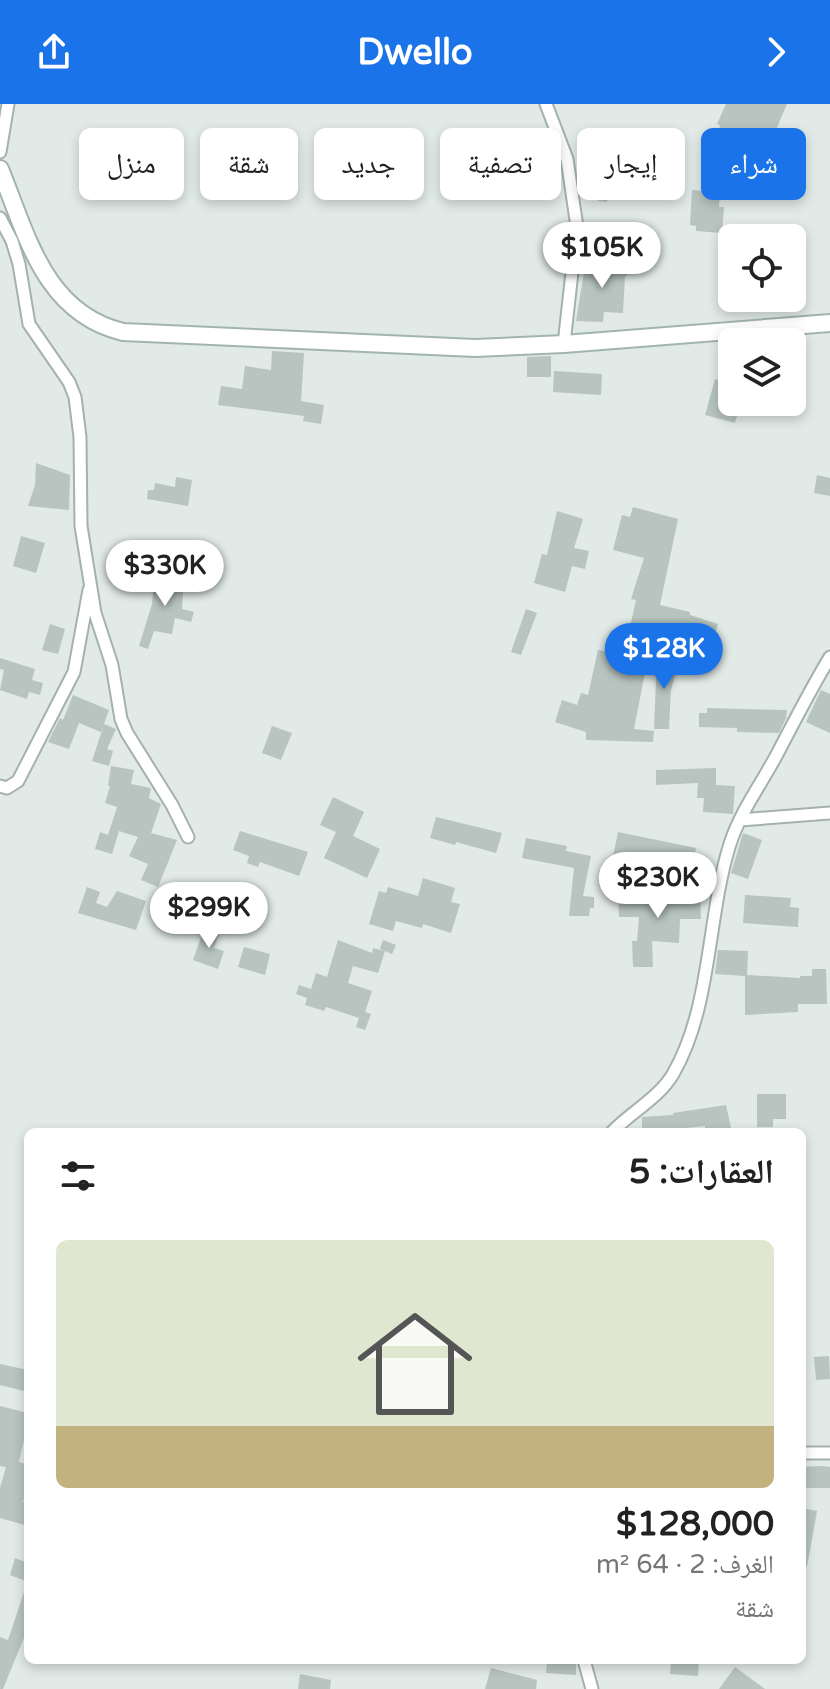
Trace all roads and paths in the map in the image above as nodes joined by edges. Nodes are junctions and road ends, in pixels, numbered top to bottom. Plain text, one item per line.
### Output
1 (8, 104) edge
2 (546, 104) edge
3 (0, 152) edge
4 (0, 169) edge
5 (0, 218) edge
6 (830, 323) edge
7 (564, 344) junction
8 (90, 587) junction
9 (830, 657) edge
10 (0, 786) edge
11 (830, 813) edge
12 (740, 820) junction
13 (188, 837) dead end
14 (617, 1128) edge
15 (806, 1453) edge
16 (830, 1453) edge
17 (585, 1664) edge
18 (592, 1689) edge

1 - 3 street
2 - 7 street
4 - 7 main road
5 - 8 street
6 - 7 main road
8 - 10 street
8 - 13 street
9 - 12 street
11 - 12 street
12 - 14 street
15 - 16 street
17 - 18 street

